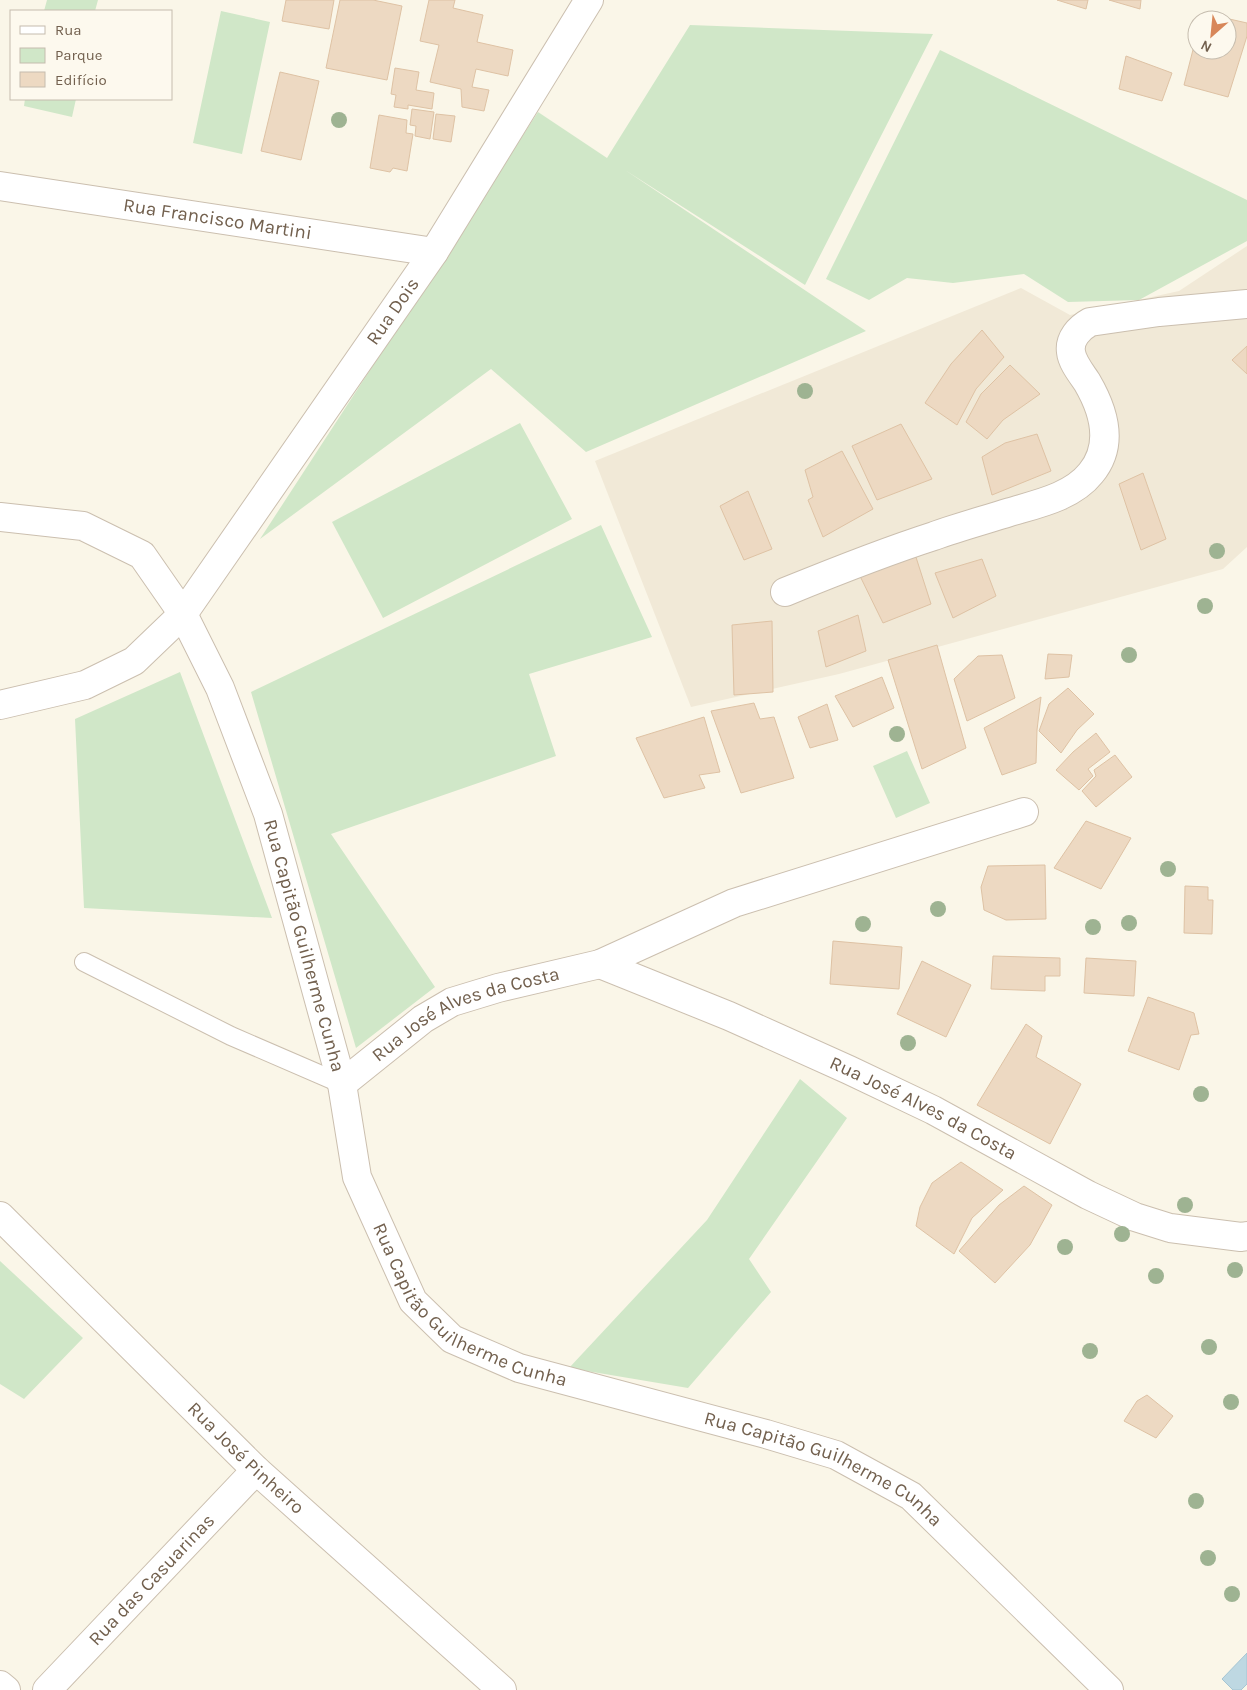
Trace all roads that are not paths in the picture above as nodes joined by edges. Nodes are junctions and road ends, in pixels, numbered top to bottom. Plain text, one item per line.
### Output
1 (589, 0) edge
2 (0, 186) edge
3 (434, 252) junction
4 (1247, 304) edge
5 (0, 516) edge
6 (785, 592) dead end
7 (182, 614) junction
8 (0, 705) edge
9 (1024, 812) dead end
10 (84, 962) dead end
11 (600, 964) junction
12 (342, 1084) junction
13 (0, 1216) edge
14 (1247, 1236) edge
15 (256, 1470) junction
16 (0, 1685) edge
17 (6, 1690) edge
18 (47, 1690) edge
19 (502, 1690) edge
20 (1109, 1690) edge

1 - 3 street, Rua Dois
2 - 3 street, Rua Francisco Martini
3 - 7 street, Rua Dois
4 - 6 street
5 - 7 street, Rua Capitão Guilherme Cunha
7 - 8 street, Rua Dois
7 - 12 street, Rua Capitão Guilherme Cunha
9 - 11 street, Rua José Alves da Costa
10 - 12 lane
11 - 12 street, Rua José Alves da Costa
11 - 14 street, Rua José Alves da Costa
12 - 20 street, Rua Capitão Guilherme Cunha
13 - 15 street, Rua José Pinheiro
15 - 18 street, Rua das Casuarinas
15 - 19 street, Rua José Pinheiro
16 - 17 street

